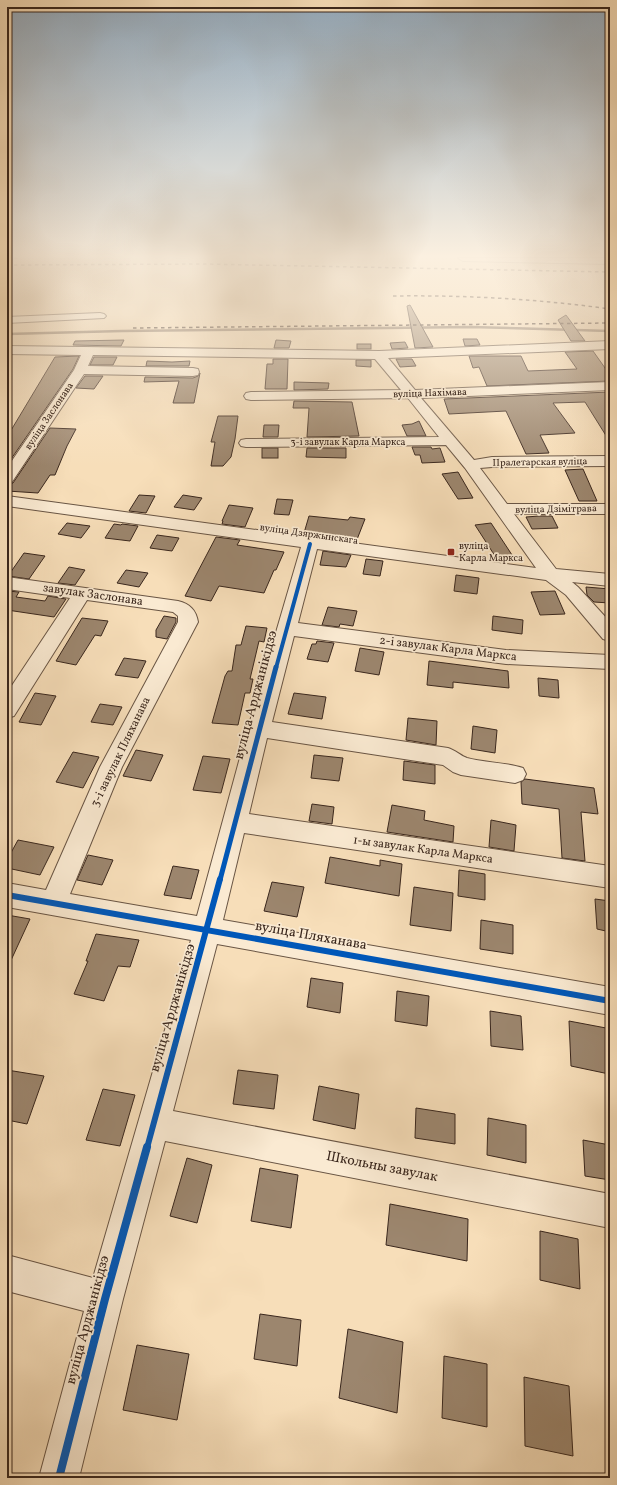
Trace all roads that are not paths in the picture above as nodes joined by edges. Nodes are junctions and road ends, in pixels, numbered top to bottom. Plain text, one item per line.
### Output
1 (610, 345) edge
2 (7, 350) edge
3 (88, 352) junction
4 (379, 356) junction
5 (80, 370) junction
6 (193, 372) dead end
7 (610, 386) edge
8 (411, 394) junction
9 (251, 396) dead end
10 (451, 441) junction
11 (246, 443) dead end
12 (610, 461) edge
13 (470, 465) junction
14 (7, 479) edge
15 (7, 501) edge
16 (610, 508) edge
17 (502, 510) junction
18 (310, 544) junction
19 (551, 575) junction
20 (610, 580) edge
21 (7, 583) edge
22 (82, 594) junction
23 (178, 607) joint
24 (286, 628) junction
25 (610, 634) edge
26 (610, 662) edge
27 (7, 710) edge
28 (259, 728) junction
29 (515, 774) dead end
30 (236, 822) junction
31 (610, 877) edge
32 (7, 895) edge
33 (53, 903) junction
34 (208, 930) junction
35 (610, 1001) edge
36 (154, 1123) junction
37 (610, 1211) edge
38 (7, 1273) edge
39 (105, 1299) junction
40 (59, 1478) edge

1 - 4 street
2 - 3 street
3 - 4 street
3 - 5 street, вуліца Заслонава
4 - 8 street
5 - 6 street
5 - 14 street, вуліца Заслонава
7 - 8 street, вуліца Нахімава
8 - 9 street, вуліца Нахімава
8 - 10 street
10 - 11 street, 3-і завулак Карла Маркса
10 - 13 street
12 - 13 street, Пралетарская вуліца
13 - 17 street
15 - 18 street, вуліца Дзяржынскага
16 - 17 street, вуліца Дзімітрава
17 - 19 street
18 - 19 street, вуліца Дзяржынскага
18 - 24 street, вуліца Арджанікідзэ
19 - 20 street, вуліца Дзяржынскага
19 - 25 street
21 - 22 street, завулак Заслонава
22 - 23 street, завулак Заслонава
22 - 27 street
23 - 33 street, 3-і завулак Пляханава
24 - 26 street, 2-і завулак Карла Маркса
24 - 28 street, вуліца Арджанікідзэ
28 - 29 street
28 - 30 street, вуліца Арджанікідзэ
30 - 31 street, 1-ы завулак Карла Маркса
30 - 34 street, вуліца Арджанікідзэ
32 - 33 street, вуліца Пляханава
33 - 34 street, вуліца Пляханава
34 - 35 street, вуліца Пляханава
34 - 36 street, вуліца Арджанікідзэ
36 - 37 street, Школьны завулак
36 - 39 street, вуліца Арджанікідзэ
38 - 39 street
39 - 40 street, вуліца Арджанікідзэ

